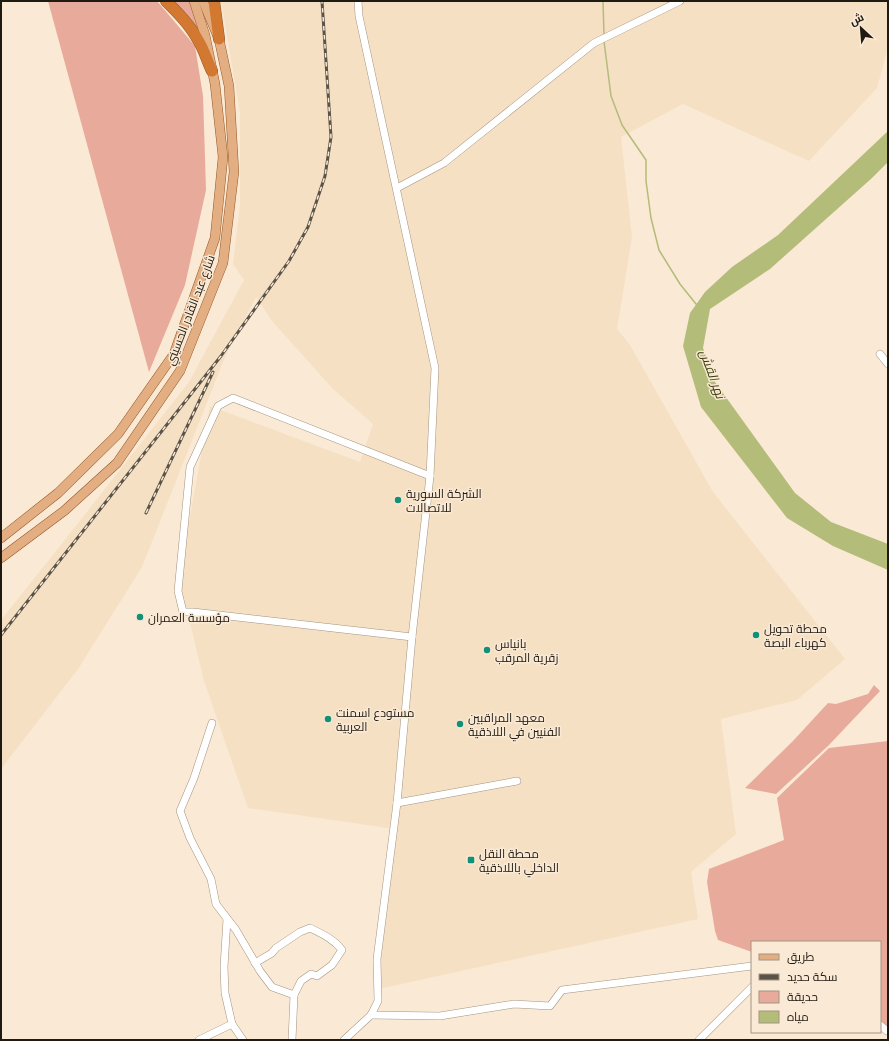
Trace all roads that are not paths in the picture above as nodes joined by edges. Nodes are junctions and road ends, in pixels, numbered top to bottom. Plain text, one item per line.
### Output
1 (166, 1) edge
2 (194, 1) edge
3 (203, 1) edge
4 (214, 1) edge
5 (358, 1) edge
6 (680, 1) edge
7 (219, 39) junction
8 (212, 71) junction
9 (397, 188) junction
10 (880, 354) dead end
11 (888, 364) edge
12 (430, 476) junction
13 (1, 538) edge
14 (1, 558) edge
15 (412, 637) junction
16 (212, 723) dead end
17 (517, 781) dead end
18 (397, 803) junction
19 (227, 918) junction
20 (255, 963) junction
21 (751, 966) edge
22 (751, 988) edge
23 (294, 995) junction
24 (371, 1015) junction
25 (232, 1024) junction
26 (199, 1040) edge
27 (243, 1040) edge
28 (292, 1040) edge
29 (344, 1040) edge
30 (699, 1040) edge

1 - 8 highway
2 - 8 main road, شارع عبد القادر الحسيني
3 - 7 main road, شارع عبد القادر الحسيني
4 - 7 highway
5 - 9 street
6 - 9 street
7 - 14 main road, شارع عبد القادر الحسيني
8 - 13 main road, شارع عبد القادر الحسيني
9 - 12 street
10 - 11 street
12 - 15 street
12 - 15 street
15 - 18 street
16 - 19 street
17 - 18 street
18 - 24 street
19 - 20 street
19 - 25 street
20 - 23 street
20 - 23 street
21 - 24 street
22 - 30 street
23 - 28 street
24 - 29 street
25 - 26 street
25 - 27 street

